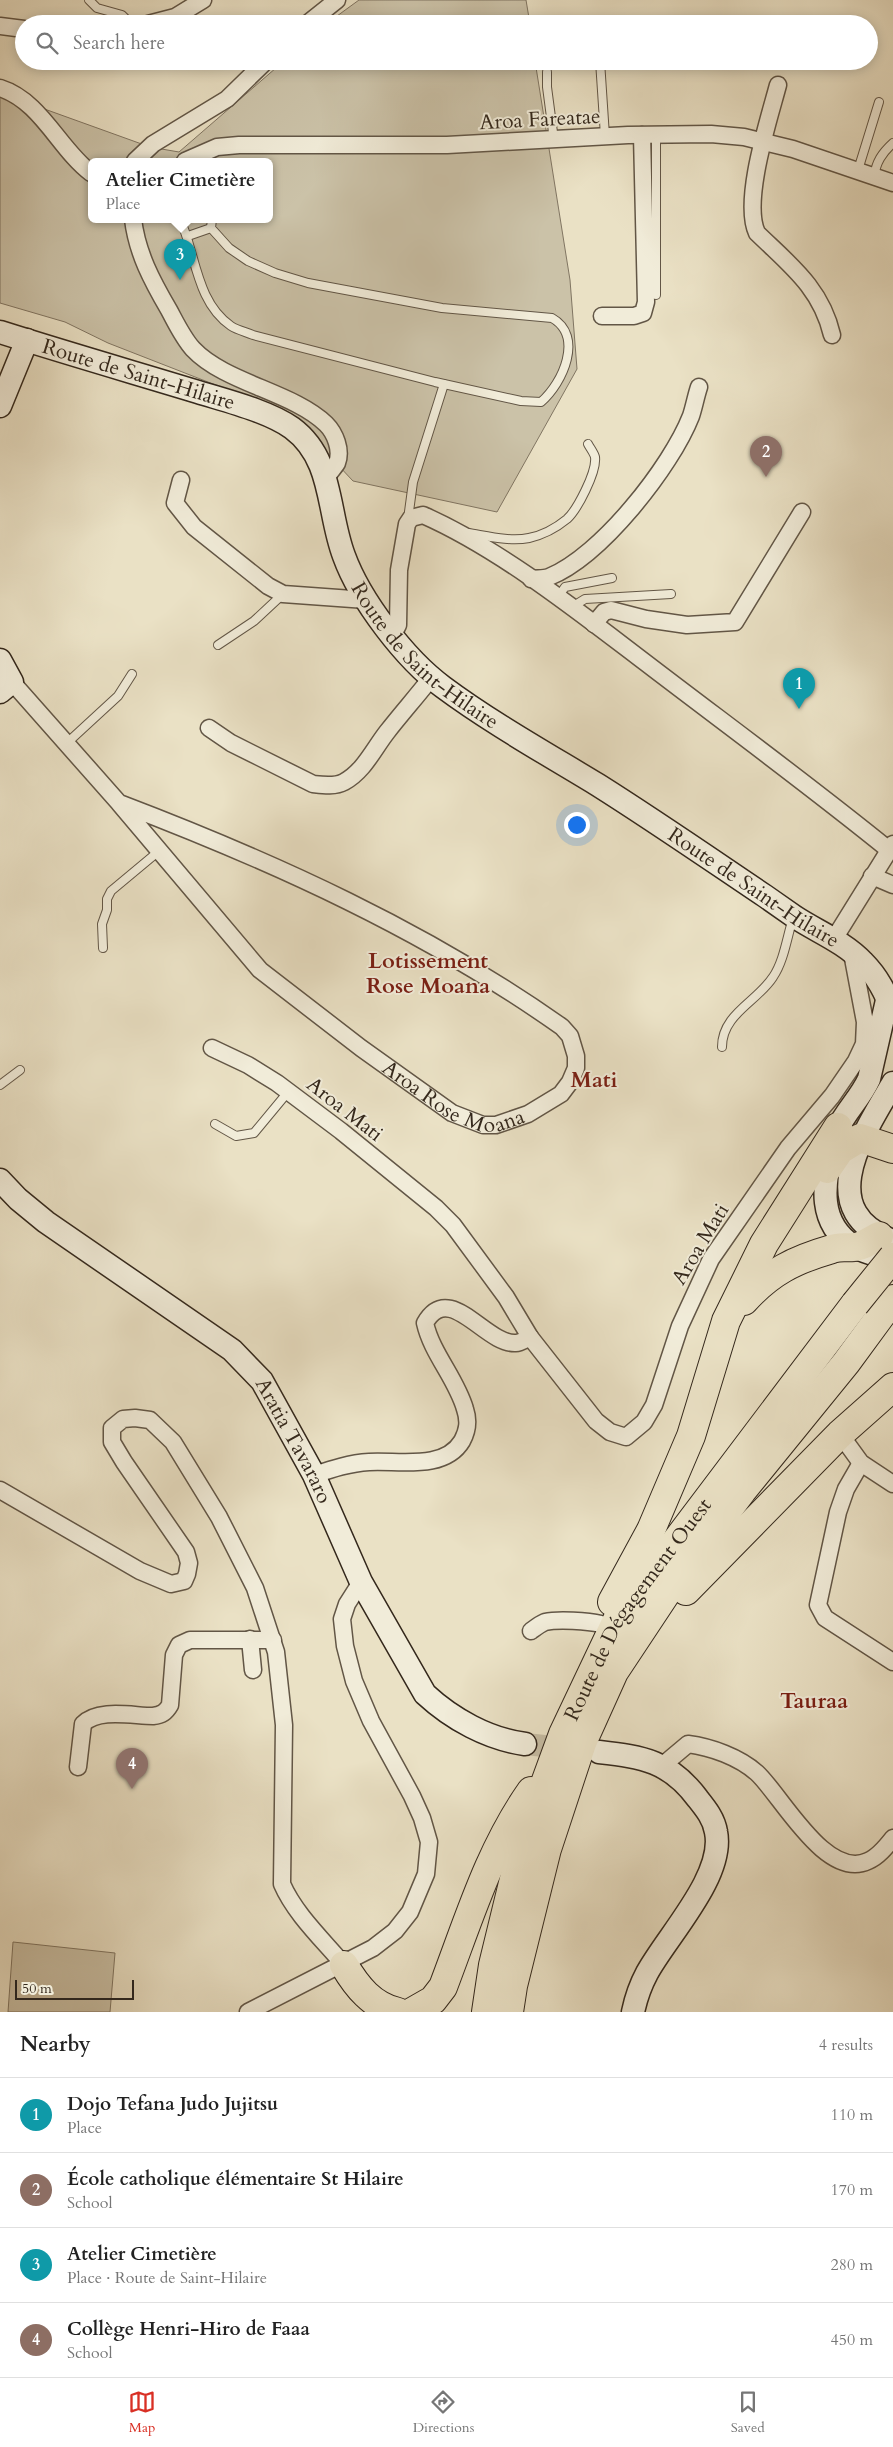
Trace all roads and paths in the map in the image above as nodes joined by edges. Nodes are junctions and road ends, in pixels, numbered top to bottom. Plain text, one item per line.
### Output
1 (89, 0) edge
2 (204, 0) edge
3 (336, 0) edge
4 (122, 15) edge
5 (178, 15) edge
6 (318, 15) edge
7 (0, 26) edge
8 (15, 28) edge
9 (257, 70) edge
10 (601, 70) edge
11 (547, 72) dead end
12 (778, 84) dead end
13 (0, 88) edge
14 (878, 102) dead end
15 (649, 135) junction
16 (605, 136) junction
17 (554, 140) junction
18 (763, 142) junction
19 (893, 143) edge
20 (138, 158) edge
21 (195, 158) edge
22 (88, 170) edge
23 (858, 170) junction
24 (874, 177) junction
25 (893, 183) edge
26 (134, 223) edge
27 (182, 223) edge
28 (212, 223) edge
29 (211, 228) junction
30 (188, 236) junction
31 (656, 295) dead end
32 (602, 316) dead end
33 (0, 322) edge
34 (0, 332) edge
35 (832, 335) dead end
36 (26, 340) junction
37 (444, 384) junction
38 (699, 387) dead end
39 (0, 406) edge
40 (588, 444) dead end
41 (326, 478) junction
42 (182, 480) dead end
43 (802, 512) dead end
44 (407, 524) junction
45 (454, 531) junction
46 (612, 578) dead end
47 (530, 579) junction
48 (283, 594) junction
49 (671, 594) dead end
50 (558, 598) junction
51 (366, 600) junction
52 (572, 607) junction
53 (594, 624) junction
54 (393, 635) junction
55 (218, 645) dead end
56 (0, 660) edge
57 (132, 674) dead end
58 (431, 678) junction
59 (6, 687) edge
60 (209, 728) dead end
61 (67, 743) junction
62 (119, 803) junction
63 (891, 847) edge
64 (159, 851) junction
65 (872, 876) junction
66 (893, 885) edge
67 (794, 916) junction
68 (834, 939) junction
69 (103, 948) dead end
70 (852, 953) junction
71 (890, 1004) edge
72 (212, 1048) dead end
73 (722, 1048) dead end
74 (20, 1070) dead end
75 (893, 1083) edge
76 (0, 1085) edge
77 (288, 1092) junction
78 (215, 1124) dead end
79 (849, 1133) junction
80 (893, 1149) edge
81 (827, 1170) joint
82 (0, 1180) edge
83 (883, 1248) edge
84 (891, 1302) edge
85 (726, 1321) junction
86 (530, 1337) junction
87 (893, 1387) edge
88 (840, 1434) junction
89 (861, 1463) junction
90 (314, 1475) junction
91 (893, 1484) edge
92 (0, 1490) edge
93 (361, 1582) junction
94 (601, 1624) junction
95 (531, 1631) dead end
96 (250, 1639) junction
97 (273, 1640) junction
98 (893, 1662) edge
99 (254, 1670) dead end
100 (614, 1672) junction
101 (577, 1704) junction
102 (525, 1744) tunnel mouth
103 (599, 1752) tunnel mouth
104 (552, 1761) junction
105 (663, 1765) junction
106 (78, 1767) dead end
107 (893, 1838) edge
108 (344, 1965) junction
109 (248, 2012) edge
110 (398, 2012) edge
111 (412, 2012) edge
112 (486, 2012) edge
113 (509, 2012) edge
114 (633, 2012) edge

1 - 4 lane
2 - 5 street
3 - 6 street
7 - 8 street
9 - 20 street
10 - 16 lane
11 - 17 lane
12 - 18 street
13 - 22 street
14 - 23 lane
15 - 16 street, Aroa Fareatae
15 - 18 street, Aroa Fareatae
15 - 31 lane
15 - 32 street
16 - 17 street, Aroa Fareatae
17 - 21 street, Aroa Fareatae
18 - 23 street, Aroa Fareatae
18 - 35 street
19 - 24 lane
23 - 24 street, Aroa Fareatae
24 - 25 street, Aroa Fareatae
26 - 41 street
27 - 30 lane
28 - 29 lane
29 - 30 lane
29 - 37 lane
30 - 37 lane
33 - 36 street
34 - 36 main road, Route de Saint-Hilaire
36 - 39 main road
36 - 41 main road, Route de Saint-Hilaire
37 - 44 lane
38 - 47 street
40 - 45 lane
41 - 51 main road, Route de Saint-Hilaire
42 - 48 street
43 - 53 street
44 - 45 street
44 - 54 street
45 - 47 street
46 - 50 lane
47 - 50 street
48 - 51 street
48 - 55 lane
49 - 52 lane
50 - 52 street
51 - 54 main road, Route de Saint-Hilaire
52 - 53 street
53 - 63 street
54 - 58 main road, Route de Saint-Hilaire
56 - 59 main road, Aroa Rose Moana
57 - 61 lane
58 - 60 street
58 - 67 main road, Route de Saint-Hilaire
59 - 61 street, Aroa Rose Moana
61 - 62 street, Aroa Rose Moana
62 - 64 street, Aroa Rose Moana
62 - 64 street, Aroa Rose Moana
63 - 65 street
64 - 69 lane
65 - 66 street
65 - 68 street
67 - 68 main road, Route de Saint-Hilaire
67 - 73 lane
68 - 70 main road, Route de Saint-Hilaire
70 - 71 main road, Route de Saint-Hilaire
70 - 86 street, Aroa Mati
71 - 79 main road, Route de Saint-Hilaire
72 - 77 street, Aroa Mati
74 - 76 lane
75 - 79 main road, Route de Saint-Hilaire
77 - 78 lane
77 - 86 street, Aroa Mati
79 - 80 highway
79 - 81 highway
79 - 83 main road, Route de Saint-Hilaire
79 - 85 highway
81 - 83 main road
82 - 90 main road, Aratia Tavararo
83 - 85 highway
83 - 101 highway, Route de Dégagement Ouest, bridge
84 - 100 highway, Route de Dégagement Ouest
85 - 94 highway
86 - 90 street
87 - 88 highway
88 - 89 street
88 - 100 highway
89 - 91 street
89 - 98 street
90 - 93 main road, Aratia Tavararo
92 - 97 street
93 - 102 main road, Aratia Tavararo
93 - 108 street
94 - 95 street
94 - 101 highway
96 - 97 street
96 - 99 street
96 - 106 street
97 - 108 street
100 - 113 highway, Route de Dégagement Ouest
101 - 104 highway, Route de Dégagement Ouest
103 - 105 main road
104 - 111 highway
104 - 112 highway, Route de Dégagement Ouest
105 - 107 street
105 - 114 main road
108 - 109 street
108 - 110 highway

